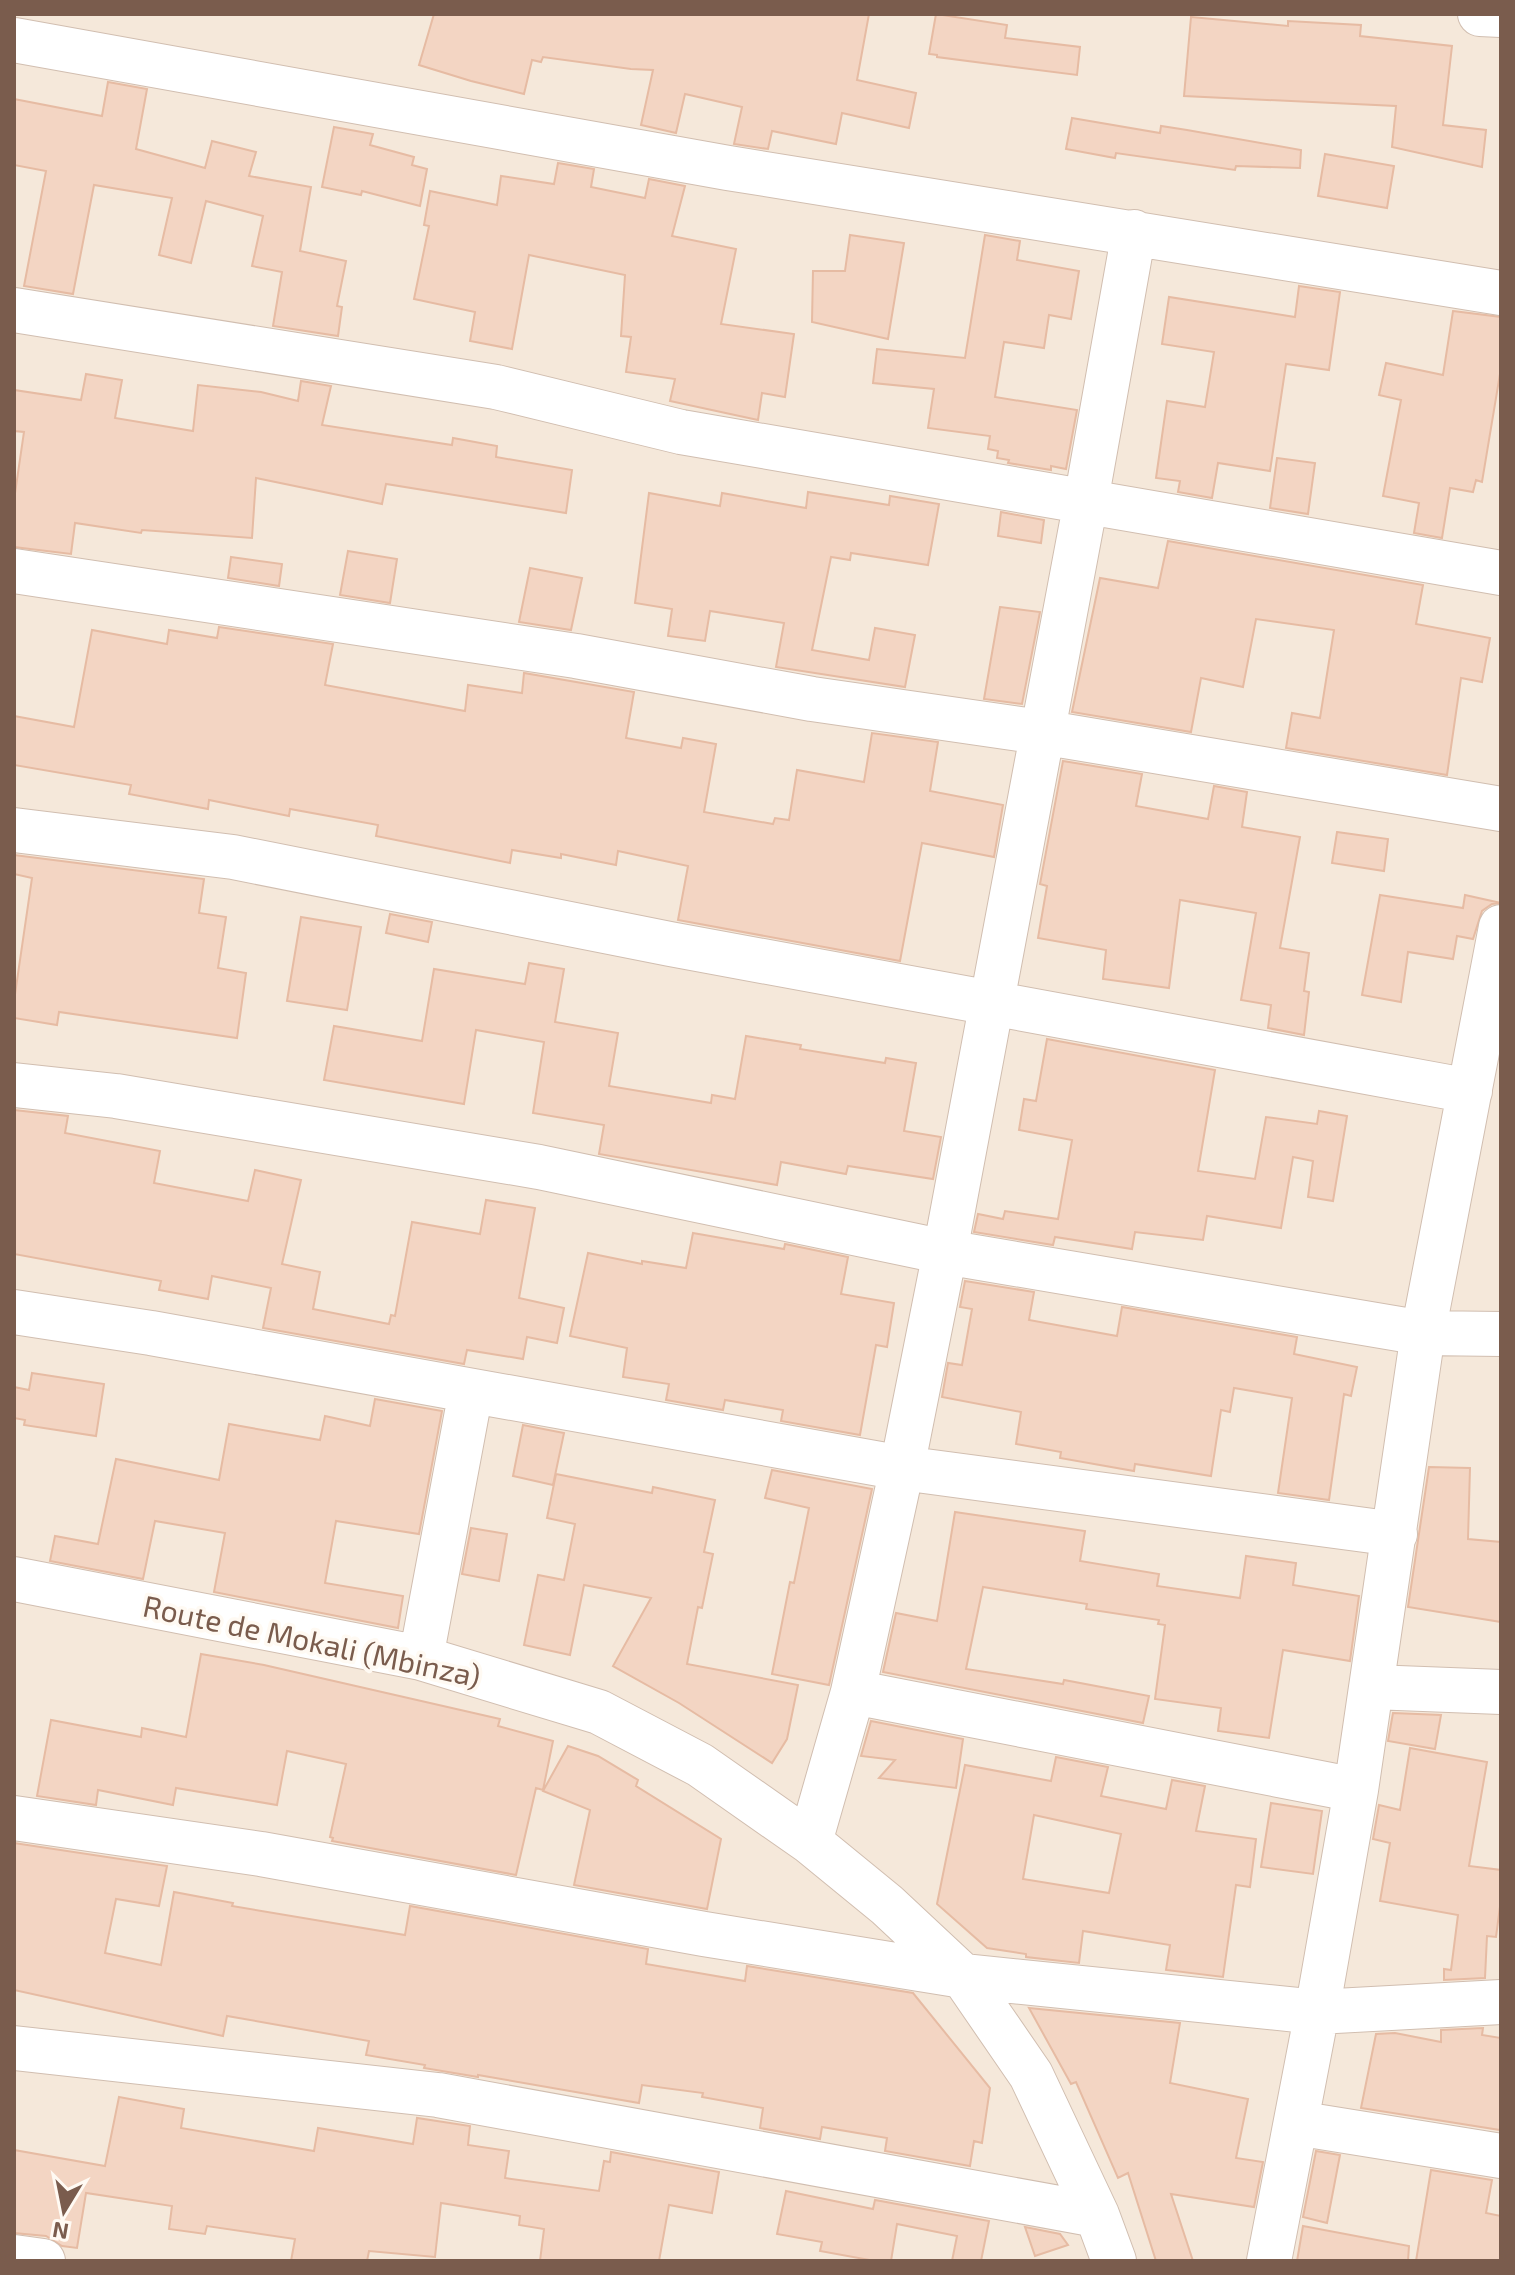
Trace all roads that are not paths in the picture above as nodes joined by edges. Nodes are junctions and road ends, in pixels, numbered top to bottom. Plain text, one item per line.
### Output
1 (1480, 14) edge
2 (1501, 15) edge
3 (14, 40) edge
4 (1134, 232) junction
5 (1501, 293) edge
6 (14, 310) edge
7 (1086, 501) junction
8 (14, 571) edge
9 (1501, 573) edge
10 (1041, 732) junction
11 (1501, 809) edge
12 (14, 830) edge
13 (1501, 927) edge
14 (1497, 972) edge
15 (990, 1003) junction
16 (14, 1085) edge
17 (1470, 1091) junction
18 (945, 1252) junction
19 (14, 1312) edge
20 (1423, 1333) junction
21 (1501, 1334) edge
22 (471, 1391) junction
23 (902, 1468) junction
24 (1395, 1534) junction
25 (14, 1579) edge
26 (421, 1658) junction
27 (1372, 1687) junction
28 (853, 1692) junction
29 (1501, 1692) edge
30 (1356, 1790) junction
31 (14, 1818) edge
32 (810, 1842) junction
33 (963, 1976) junction
34 (1501, 2002) edge
35 (1317, 2012) junction
36 (14, 2048) edge
37 (1296, 2123) junction
38 (1501, 2156) edge
39 (1097, 2215) junction
40 (14, 2257) edge
41 (43, 2261) edge
42 (1114, 2261) edge
43 (1269, 2261) edge

1 - 2 street
3 - 4 street
4 - 5 street
4 - 7 street
6 - 7 street
7 - 9 street
7 - 10 street
8 - 10 street
10 - 11 street
10 - 15 street
12 - 15 street
13 - 14 street
14 - 17 street
15 - 17 street
15 - 18 street
16 - 18 street
17 - 20 street
18 - 20 street
18 - 23 street
19 - 22 street
20 - 21 street
20 - 24 street
22 - 23 street
22 - 26 street
23 - 24 street
23 - 28 street
24 - 27 street
25 - 26 street, Route de Mokali (Mbinza)
26 - 32 street, Route de Mokali (Mbinza)
27 - 29 street
27 - 30 street
28 - 30 street
28 - 32 street
30 - 35 street
31 - 33 street
32 - 33 street, Route de Mokali (Mbinza)
33 - 35 street
33 - 39 street, Route de Mokali (Mbinza)
34 - 35 street
35 - 37 street
36 - 39 street
37 - 38 street
37 - 43 street
39 - 42 street, Route de Mokali (Mbinza)
40 - 41 street

